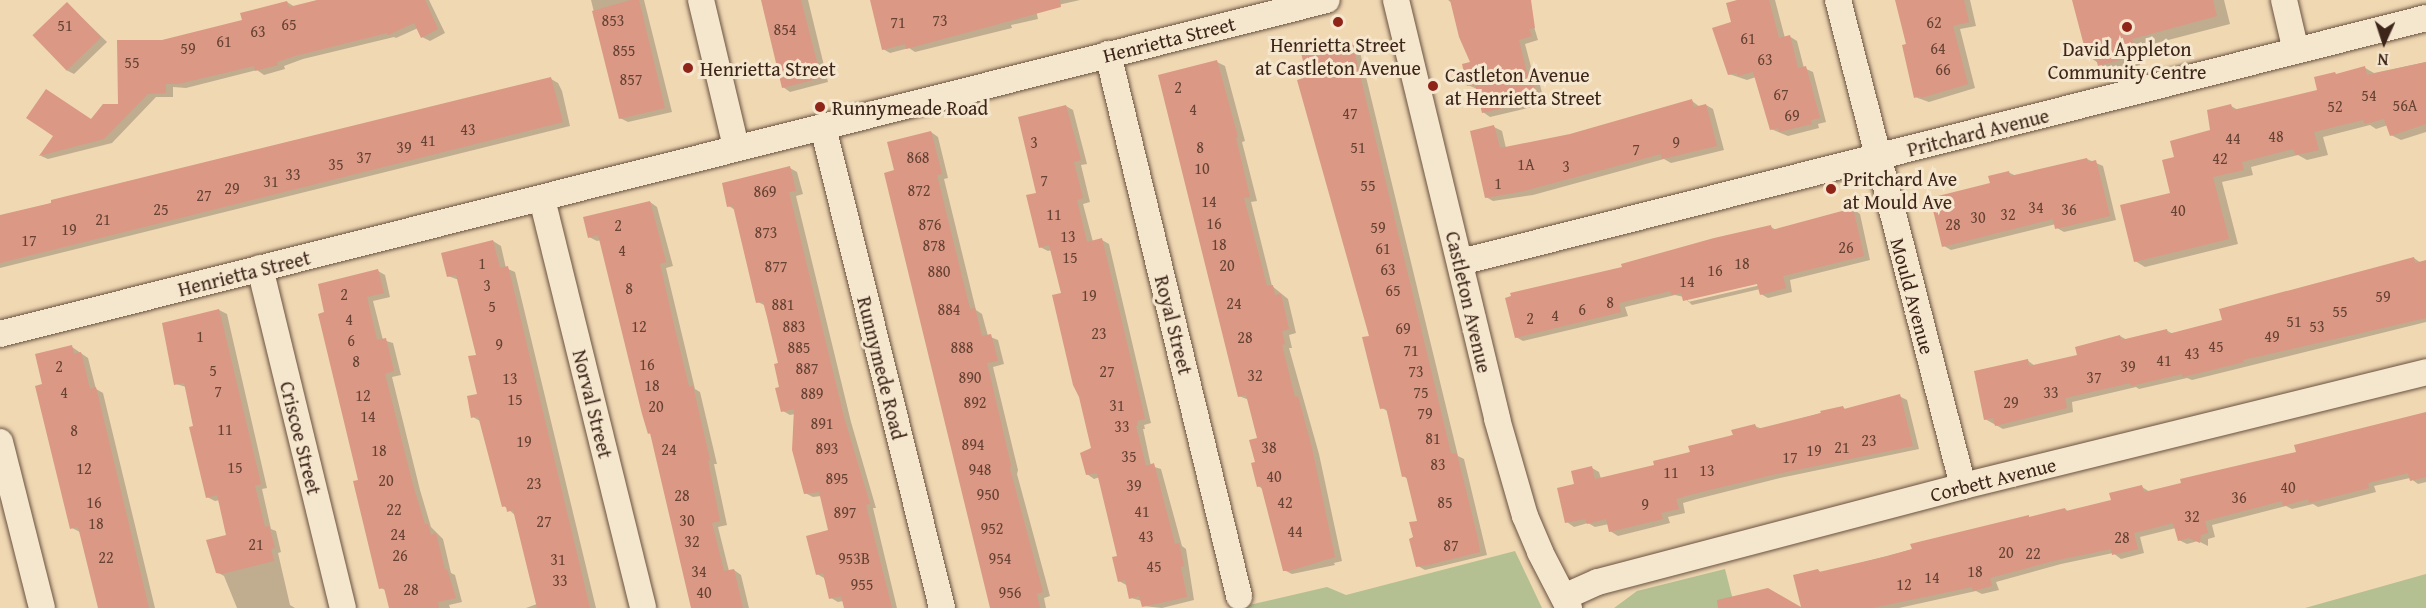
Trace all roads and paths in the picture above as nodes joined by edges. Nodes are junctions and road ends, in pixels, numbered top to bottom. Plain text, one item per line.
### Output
1 (701, 0) edge
2 (1326, 0) edge
3 (1396, 0) edge
4 (1838, 0) edge
5 (2284, 0) edge
6 (2426, 18) edge
7 (2296, 51) junction
8 (1108, 54) junction
9 (823, 127) junction
10 (736, 147) junction
11 (1877, 157) junction
12 (542, 199) junction
13 (1461, 262) junction
14 (260, 268) junction
15 (0, 334) edge
16 (2426, 372) edge
17 (0, 442) edge
18 (1963, 486) junction
19 (1239, 596) dead end
20 (1567, 602) edge
21 (42, 608) edge
22 (343, 608) edge
23 (643, 608) edge
24 (942, 608) edge

1 - 10 street
2 - 8 street, Henrietta Street
3 - 13 street, Castleton Avenue
4 - 11 street, Mould Avenue
5 - 7 street
6 - 7 street, Pritchard Avenue
7 - 11 street, Pritchard Avenue
8 - 9 street, Henrietta Street
8 - 19 street, Royal Street
9 - 10 street, Henrietta Street
9 - 24 street, Runnymede Road
10 - 12 street, Henrietta Street
11 - 13 street, Pritchard Avenue
11 - 18 street, Mould Avenue
12 - 14 street, Henrietta Street
12 - 23 street, Norval Street
13 - 20 street, Castleton Avenue
14 - 15 street, Henrietta Street
14 - 22 street, Criscoe Street
16 - 18 street, Corbett Avenue
17 - 21 street
18 - 20 street, Corbett Avenue

